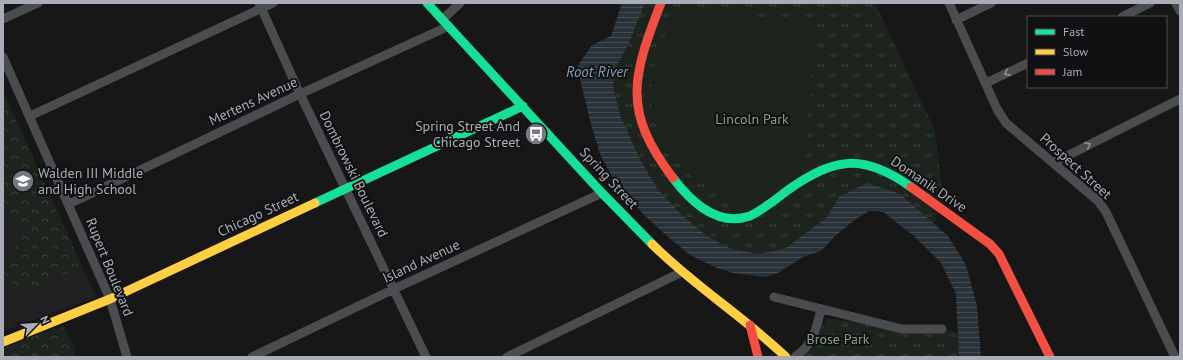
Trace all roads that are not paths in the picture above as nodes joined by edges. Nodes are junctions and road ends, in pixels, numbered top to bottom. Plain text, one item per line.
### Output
1 (38, 3) edge
2 (273, 3) edge
3 (427, 3) edge
4 (460, 3) edge
5 (662, 3) edge
6 (949, 3) edge
7 (991, 3) edge
8 (1150, 3) edge
9 (1176, 3) edge
10 (261, 6) edge
11 (1180, 11) edge
12 (1124, 16) edge
13 (3, 19) edge
14 (956, 20) junction
15 (446, 23) junction
16 (3, 57) edge
17 (1027, 63) edge
18 (986, 83) junction
19 (300, 94) junction
20 (1180, 99) edge
21 (523, 106) junction
22 (30, 116) junction
23 (1053, 162) junction
24 (346, 189) junction
25 (602, 193) junction
26 (69, 204) junction
27 (682, 272) junction
28 (394, 289) junction
29 (774, 297) dead end
30 (110, 299) junction
31 (821, 309) junction
32 (750, 325) junction
33 (942, 329) dead end
34 (3, 342) edge
35 (127, 357) edge
36 (252, 357) edge
37 (426, 357) edge
38 (507, 357) edge
39 (758, 357) edge
40 (786, 357) edge
41 (795, 357) edge
42 (1050, 357) edge
43 (1175, 357) edge

1 - 13 street
2 - 10 street
3 - 15 street, Spring Street
4 - 15 street, Mertens Avenue
5 - 42 street, Domanik Drive
6 - 14 street, Prospect Street
7 - 14 street
8 - 12 street
9 - 11 street
10 - 19 street, Dombrowski Boulevard
10 - 22 street
14 - 18 street, Prospect Street
15 - 19 street, Mertens Avenue
15 - 21 street, Spring Street
16 - 22 street, Rupert Boulevard
17 -> 18 street
18 - 23 street, Prospect Street
19 - 24 street, Dombrowski Boulevard
19 - 26 street, Mertens Avenue
23 -> 20 street
21 - 24 street, Chicago Street
21 - 25 street, Spring Street
22 - 26 street, Rupert Boulevard
23 - 43 street, Prospect Street
24 - 28 street, Dombrowski Boulevard
24 - 30 street, Chicago Street
25 - 27 street, Spring Street
25 - 28 street, Island Avenue
26 - 30 street, Rupert Boulevard
27 - 32 street, Spring Street
27 - 38 street
28 - 36 street, Island Avenue
28 - 37 street, Dombrowski Boulevard
29 - 31 street
30 - 34 street, Chicago Street
30 - 35 street, Rupert Boulevard
31 - 33 street
31 - 41 street
32 - 39 street
32 - 40 street, Spring Street

